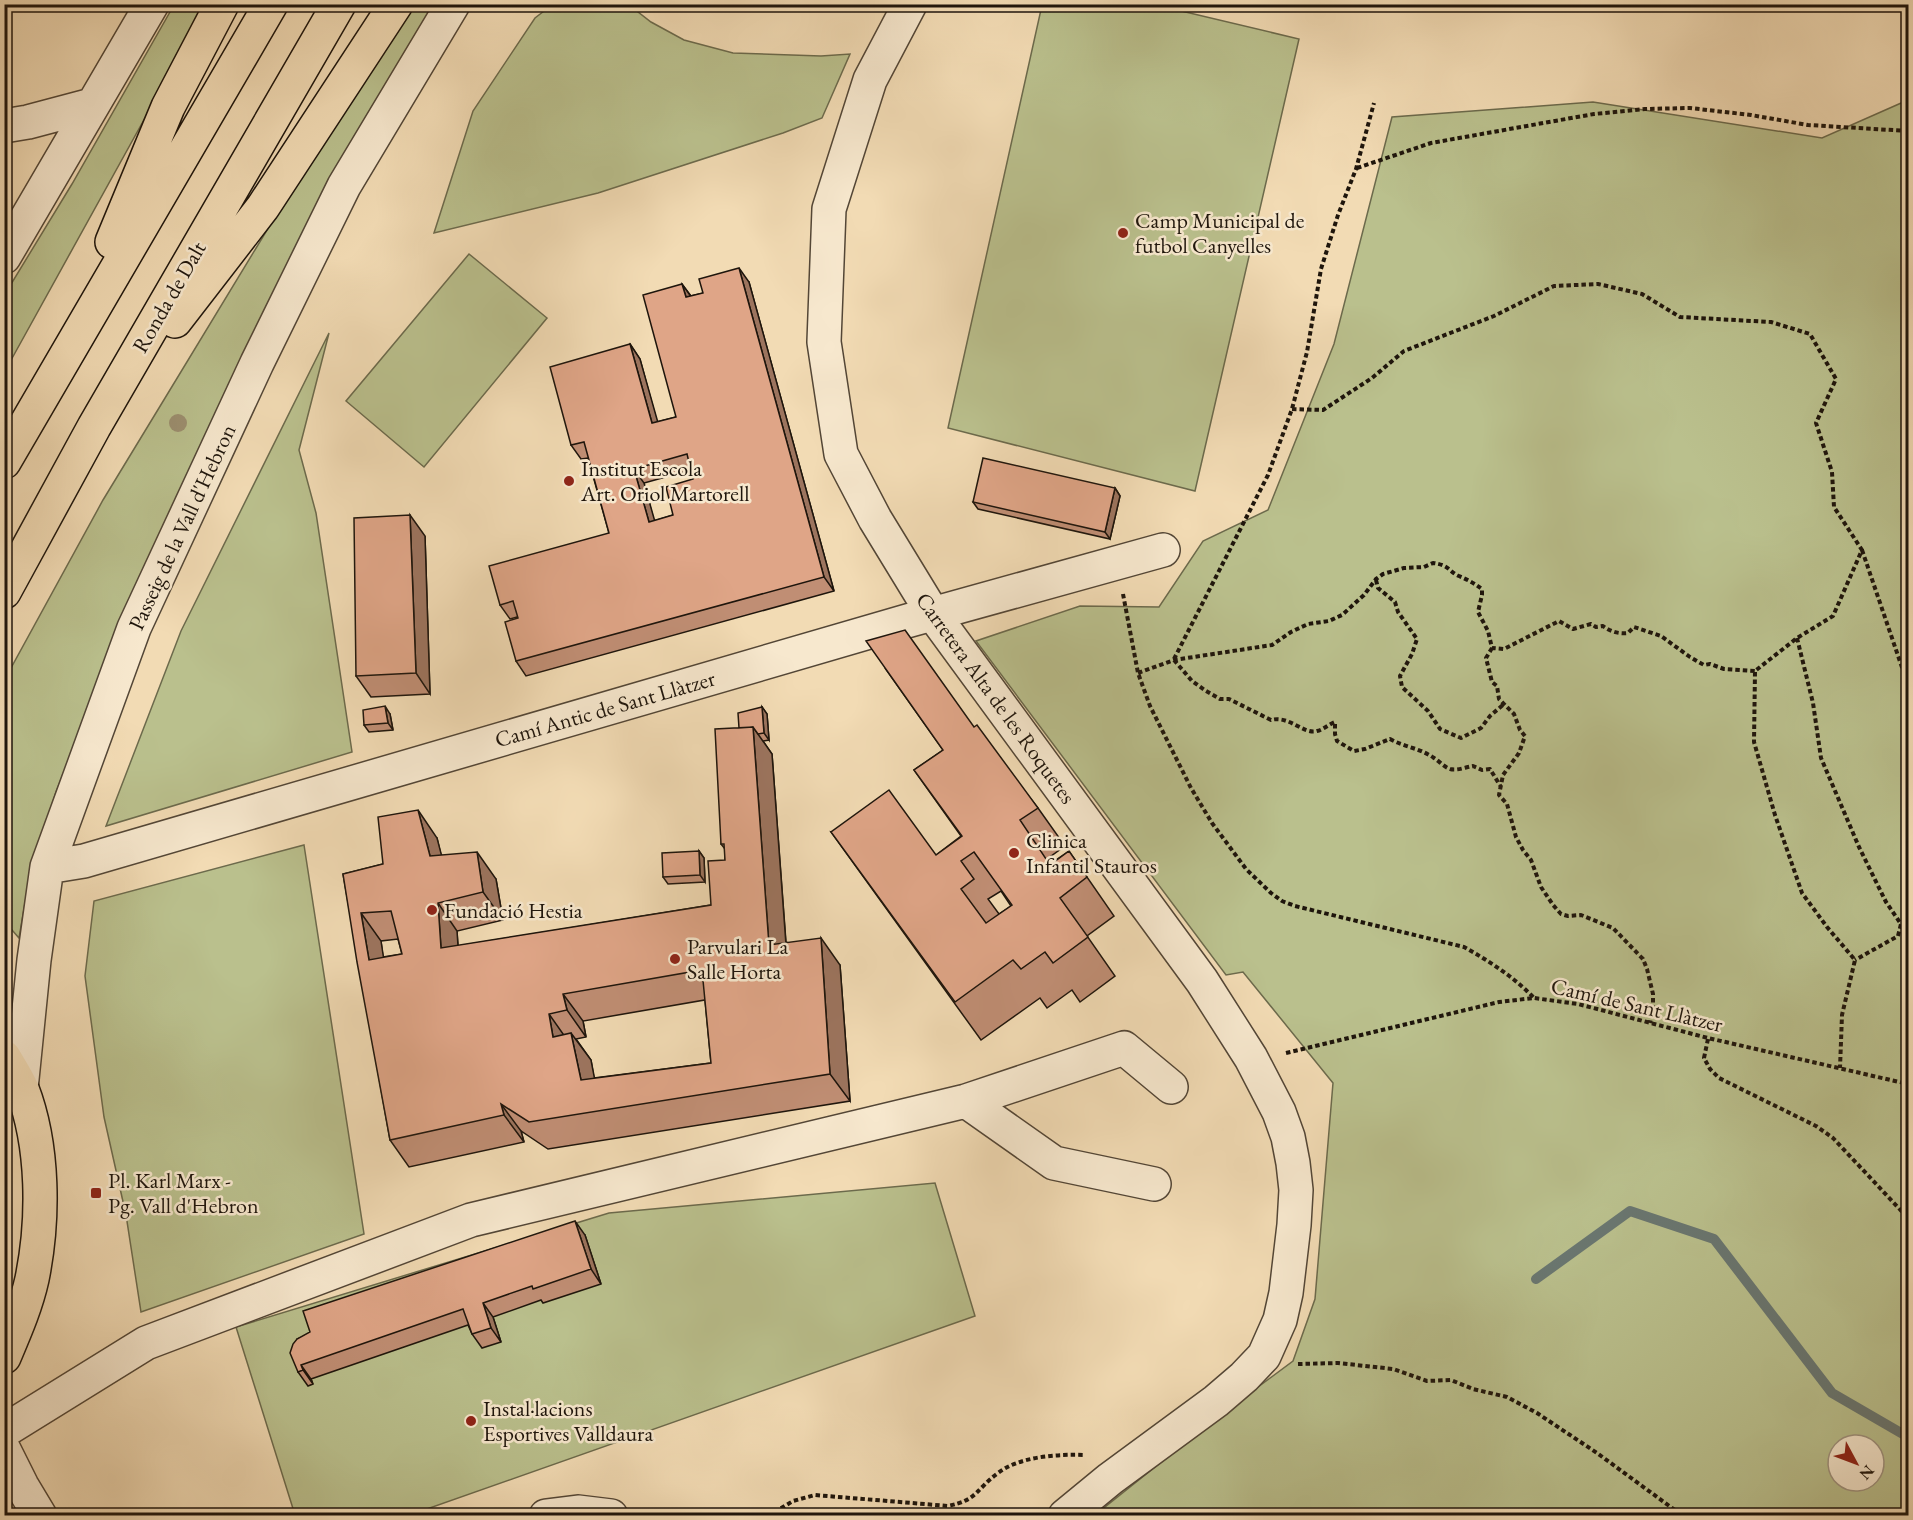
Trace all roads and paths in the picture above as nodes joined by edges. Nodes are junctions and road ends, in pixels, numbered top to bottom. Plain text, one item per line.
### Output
1 (152, 4) edge
2 (222, 4) edge
3 (271, 4) edge
4 (339, 4) edge
5 (396, 4) edge
6 (453, 4) edge
7 (910, 4) edge
8 (1374, 102) dead end
9 (92, 105) junction
10 (4, 126) edge
11 (1908, 131) edge
12 (1356, 169) junction
13 (4, 257) edge
14 (67, 353) junction
15 (1292, 409) junction
16 (94, 427) junction
17 (4, 462) edge
18 (1163, 550) dead end
19 (1862, 550) junction
20 (1116, 564) junction
21 (1376, 579) junction
22 (4, 592) edge
23 (933, 614) junction
24 (1797, 638) junction
25 (1492, 648) junction
26 (1174, 660) junction
27 (1755, 670) junction
28 (1138, 673) junction
29 (1908, 685) edge
30 (1504, 704) junction
31 (1502, 787) junction
32 (47, 867) junction
33 (1855, 960) junction
34 (1534, 998) junction
35 (1650, 1023) junction
36 (1708, 1038) junction
37 (4, 1057) edge
38 (1251, 1058) junction
39 (1840, 1068) junction
40 (1908, 1084) edge
41 (1171, 1088) dead end
42 (21, 1089) junction
43 (966, 1101) junction
44 (1154, 1184) dead end
45 (1908, 1218) edge
46 (1264, 1356) junction
47 (4, 1357) edge
48 (4, 1431) edge
49 (4, 1450) edge
50 (1084, 1463) dead end
51 (40, 1515) edge
52 (546, 1515) edge
53 (611, 1515) edge
54 (768, 1515) edge
55 (1065, 1515) edge
56 (1683, 1515) edge

1 - 9 street
2 - 14 main road
3 - 14 main road
4 - 16 main road, Ronda de Dalt
5 - 16 main road
6 - 32 street, Passeig de la Vall d'Hebron
7 - 23 street, Carretera Alta de les Roquetes
8 - 12 path
9 - 10 street
9 - 13 street
11 - 12 path
12 - 15 path
14 - 17 main road
15 - 19 path
15 - 26 path
16 - 22 main road, Ronda de Dalt
18 - 20 street, Camí Antic de Sant Llàtzer
19 - 24 path
19 - 29 path
20 - 23 street, Camí Antic de Sant Llàtzer
20 - 28 path
21 - 25 path
21 - 26 path
21 - 30 path
23 - 32 street, Camí Antic de Sant Llàtzer
23 - 38 street, Carretera Alta de les Roquetes
24 - 27 path
24 - 33 path
25 - 27 path
25 - 30 path
26 - 28 path
26 - 31 path
27 - 33 path
28 - 34 path
30 - 31 path
31 - 35 path
32 - 42 street, Passeig de la Vall d'Hebron
33 - 39 path
34 - 35 path, Camí de Sant Llàtzer
34 - 38 path, Camí de Sant Llàtzer
35 - 36 path, Camí de Sant Llàtzer
36 - 39 path, Camí de Sant Llàtzer
36 - 45 path
37 - 42 main road
38 - 46 street, Carretera Alta de les Roquetes
39 - 40 path, Camí de Sant Llàtzer
41 - 43 street
42 - 47 main road
43 - 44 street
43 - 48 street
46 - 55 street, Carretera Alta de les Roquetes
46 - 56 path
49 - 51 street
50 - 54 path
52 - 53 street

